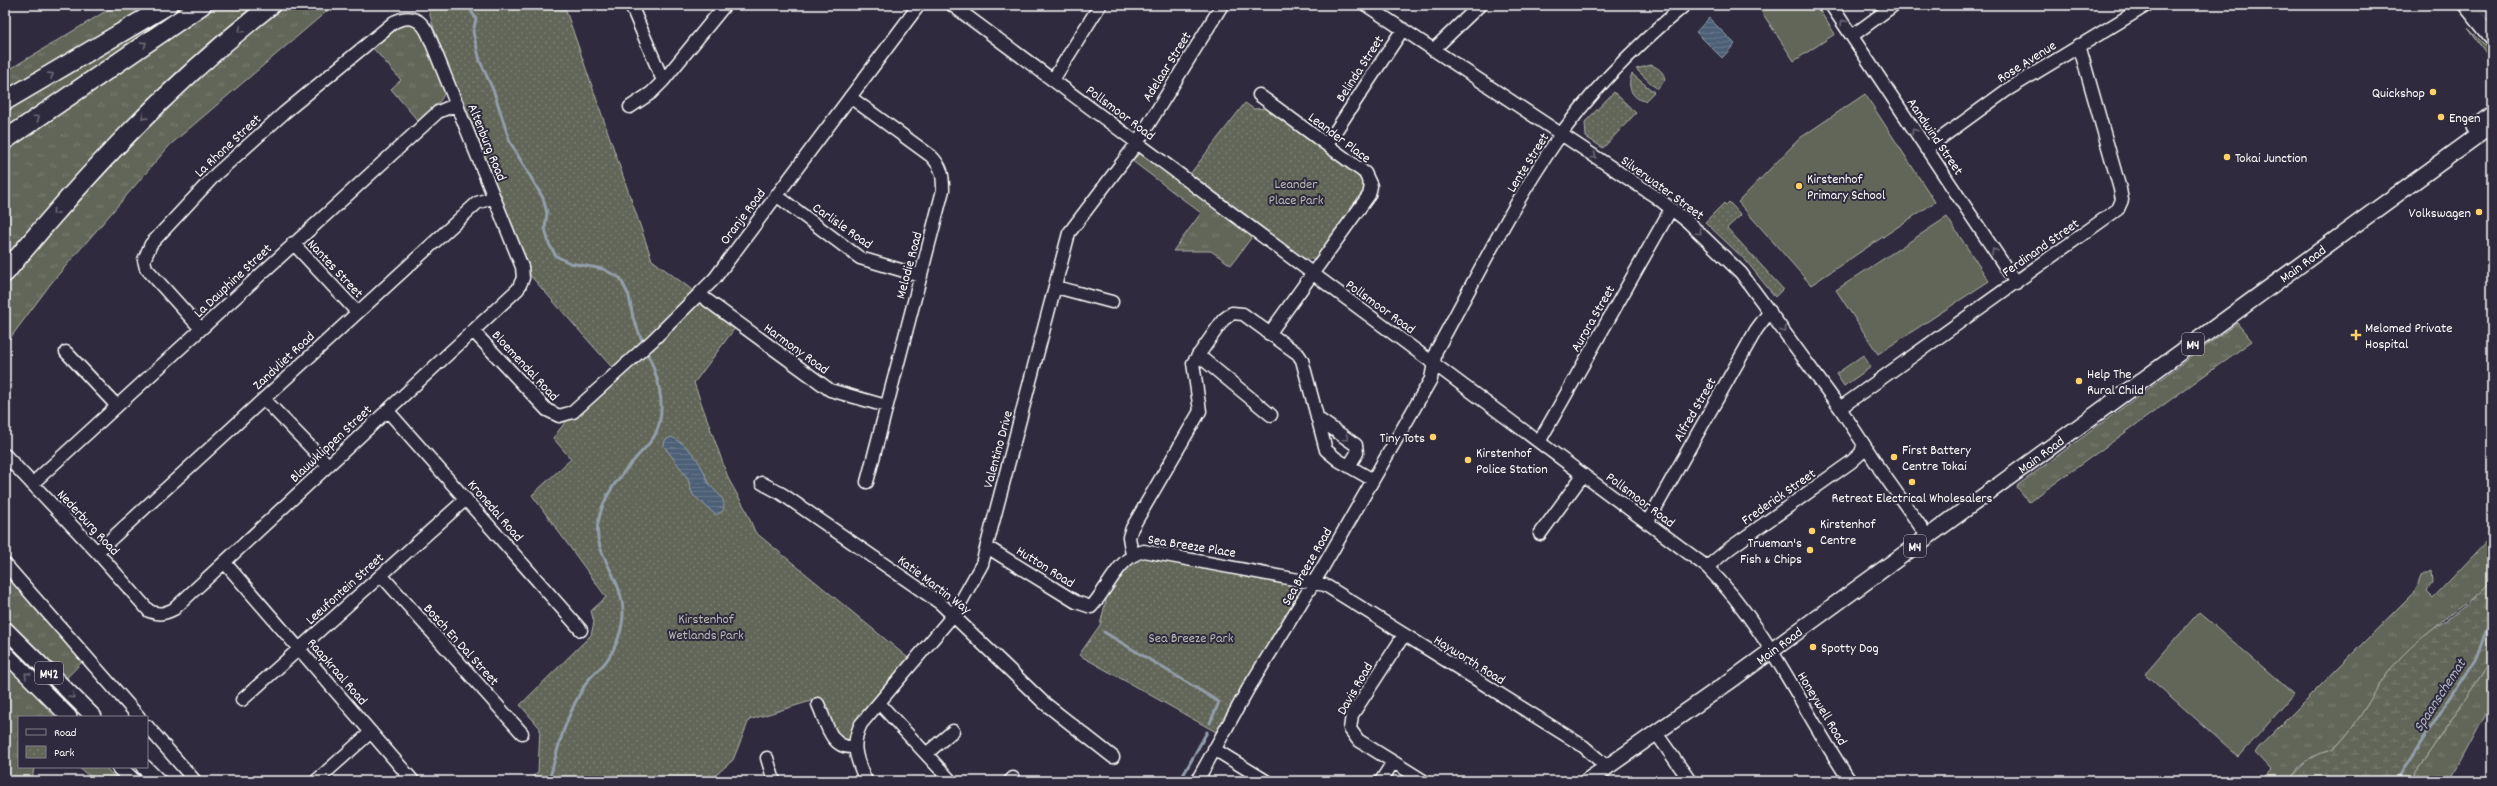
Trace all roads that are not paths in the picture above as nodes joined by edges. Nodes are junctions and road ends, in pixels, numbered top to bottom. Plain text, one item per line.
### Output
1 (168, 5) edge
2 (202, 5) edge
3 (271, 5) edge
4 (631, 5) edge
5 (725, 5) edge
6 (919, 5) edge
7 (952, 5) edge
8 (1100, 5) edge
9 (1222, 5) edge
10 (1366, 5) edge
11 (1480, 5) edge
12 (1685, 5) edge
13 (1831, 5) edge
14 (1894, 5) edge
15 (2147, 5) edge
16 (2466, 5) edge
17 (2485, 5) edge
18 (2492, 14) edge
19 (419, 20) joint
20 (1403, 29) junction
21 (1852, 36) junction
22 (2492, 37) edge
23 (2079, 45) junction
24 (1433, 50) junction
25 (1053, 80) junction
26 (663, 82) junction
27 (1259, 95) dead end
28 (850, 97) junction
29 (5, 101) edge
30 (457, 104) junction
31 (630, 107) dead end
32 (2492, 113) edge
33 (2492, 125) edge
34 (1561, 134) junction
35 (5, 140) edge
36 (1137, 143) junction
37 (1327, 144) junction
38 (1926, 149) junction
39 (776, 195) junction
40 (494, 196) junction
41 (1671, 209) junction
42 (293, 243) junction
43 (2308, 259) junction
44 (5, 273) edge
45 (1312, 274) junction
46 (921, 276) junction
47 (523, 278) joint
48 (2016, 283) junction
49 (1056, 287) junction
50 (700, 295) junction
51 (1112, 302) dead end
52 (1770, 311) junction
53 (357, 312) junction
54 (201, 329) junction
55 (473, 331) junction
56 (1269, 334) junction
57 (66, 352) dead end
58 (1198, 355) junction
59 (1433, 362) junction
60 (264, 399) junction
61 (117, 406) junction
62 (886, 406) junction
63 (1840, 408) junction
64 (387, 410) junction
65 (1271, 414) dead end
66 (559, 416) joint
67 (1317, 418) junction
68 (1539, 442) junction
69 (1863, 446) junction
70 (5, 455) edge
71 (328, 465) junction
72 (1349, 466) junction
73 (1583, 475) junction
74 (1373, 480) junction
75 (866, 482) dead end
76 (762, 483) dead end
77 (32, 484) junction
78 (466, 499) junction
79 (1647, 522) junction
80 (1540, 534) dead end
81 (1928, 537) junction
82 (987, 547) junction
83 (97, 552) junction
84 (1132, 555) junction
85 (225, 563) junction
86 (5, 564) edge
87 (1707, 568) junction
88 (381, 575) junction
89 (1314, 582) junction
90 (1090, 607) joint
91 (149, 610) joint
92 (954, 614) junction
93 (5, 628) edge
94 (581, 630) dead end
95 (1404, 635) junction
96 (298, 648) junction
97 (1772, 650) junction
98 (5, 653) edge
99 (242, 700) dead end
100 (879, 703) junction
101 (818, 704) dead end
102 (68, 716) edge
103 (93, 716) edge
104 (138, 716) edge
105 (148, 727) edge
106 (953, 731) dead end
107 (371, 732) junction
108 (522, 733) dead end
109 (1656, 733) junction
110 (854, 747) junction
111 (1214, 749) junction
112 (926, 754) junction
113 (1112, 757) dead end
114 (767, 758) dead end
115 (1393, 762) junction
116 (1607, 766) junction
117 (120, 768) edge
118 (145, 768) edge
119 (133, 781) edge
120 (158, 781) edge
121 (195, 781) edge
122 (316, 781) edge
123 (413, 781) edge
124 (774, 781) edge
125 (866, 781) edge
126 (951, 781) edge
127 (1196, 781) edge
128 (1266, 781) edge
129 (1381, 781) edge
130 (1424, 781) edge
131 (1587, 781) edge
132 (1690, 781) edge
133 (1850, 781) edge

29 -> 1 highway
35 -> 2 highway
3 -> 44 highway
4 - 26 street
5 - 26 street
6 - 28 street, Oranje Road
7 - 25 street, Pollsmoor Road
8 - 25 street
9 - 36 street, Adelaar Street
10 - 20 street, Silverwater Street
11 - 24 street
12 - 34 street, Lente Street
21 -> 13 street, Aandwind Street
14 - 21 street
15 - 23 street, Rose Avenue
16 - 22 main road
17 - 18 main road
19 - 30 street, Altenburg Road
19 - 54 street, La Rhone Street
20 - 24 street, Silverwater Street
20 - 37 street, Belinda Street
38 -> 21 street, Aandwind Street
23 - 38 street, Rose Avenue
23 - 48 street, Ferdinand Street
24 - 34 street, Silverwater Street
25 - 36 street, Pollsmoor Road
26 - 31 street
27 - 37 street, Leander Place
28 - 39 street, Oranje Road
28 - 46 street, Melodie Road
30 - 40 street, Altenburg Road
30 - 42 street, La Dauphine Street
32 - 43 main road
33 - 43 main road, Main Road / M4
34 -> 41 street, Silverwater Street
34 - 59 street, Lente Street
36 - 45 street, Pollsmoor Road
36 - 49 street, Valentino Drive
37 - 45 street, Leander Place
48 -> 38 street, Aandwind Street
39 - 46 street, Carlisle Road
39 - 50 street, Oranje Road
40 - 47 street, Altenburg Road
40 - 53 street, Zandvliet Road
41 -> 52 street, Silverwater Street
41 - 68 street, Aurora Street
42 - 53 street, Nantes Street
42 - 54 street, La Dauphine Street
43 - 81 main road, Main Road / M4
45 - 56 street
45 - 59 street, Pollsmoor Road
46 - 62 street, Melodie Road
47 - 55 street, Blauwklippen Street
48 - 63 street, Ferdinand Street
49 - 51 street
49 - 82 street, Valentino Drive
50 - 62 street, Harmony Road
50 - 66 street, Oranje Road
52 -> 63 street, Silverwater Street
52 - 79 street, Alfred Street
53 - 60 street, Zandvliet Road
54 - 61 street, La Dauphine Street
55 - 64 street, Blauwklippen Street
55 - 66 street, Bloemendal Road
56 - 58 street
56 - 67 street
57 - 61 street
58 - 65 street
58 - 84 street
59 - 68 street, Pollsmoor Road
59 - 74 street, Sea Breeze Road
60 - 71 street
60 - 83 street, Zandvliet Road
61 - 77 street, La Dauphine Street
62 - 75 street, Melodie Road
63 - 69 street, Silverwater Street
64 - 71 street, Blauwklippen Street
64 - 78 street, Kronedal Road
67 - 72 street
67 -> 72 street
68 - 73 street, Pollsmoor Road
69 - 81 street, Silverwater Street
69 - 87 street, Frederick Street
70 - 77 street, Nederburg Road
71 - 85 street, Blauwklippen Street
72 - 74 street
73 - 79 street, Pollsmoor Road
73 - 80 street
74 - 89 street, Sea Breeze Road
76 - 92 street, Katie Martin Way
77 - 83 street, Nederburg Road
78 - 88 street, Leeufontein Street
78 - 94 street, Kronedal Road
79 - 87 street, Pollsmoor Road
81 - 97 main road, Main Road / M4
82 - 90 street, Hutton Road
82 - 92 street, Valentino Drive
83 - 91 street, Nederburg Road
84 - 89 street, Sea Breeze Place
84 - 90 street, Sea Breeze Place
85 - 91 street, Blauwklippen Street
85 - 96 street, Raapkraal Road
86 - 104 street
87 - 97 street, Pollsmoor Road
88 - 96 street, Leeufontein Street
88 - 108 street, Bosch En Dal Street
89 - 95 street, Hayworth Road
89 - 111 street, Sea Breeze Road
92 - 100 street, Valentino Drive
92 - 113 street, Katie Martin Way
93 -> 103 main road, M42
95 - 115 street, Davis Road
95 - 116 street, Hayworth Road
96 - 99 street, Leeufontein Street
96 - 107 street, Raapkraal Road
97 - 109 main road, Main Road / M4
97 - 133 street, Honeywell Road
102 -> 98 main road, M42
100 - 110 street, Valentino Drive
100 - 112 street
101 - 110 street
105 - 121 street
106 - 112 street
107 - 122 street
107 - 123 street, Raapkraal Road
109 - 116 main road, Main Road / M4
109 - 132 street
110 - 125 street
111 - 127 street, Sea Breeze Road
111 - 128 street
112 - 126 street
114 - 124 street
115 - 129 street
115 - 130 street, Davis Road
116 - 131 main road, Main Road / M4
117 - 119 main road
118 - 120 main road

